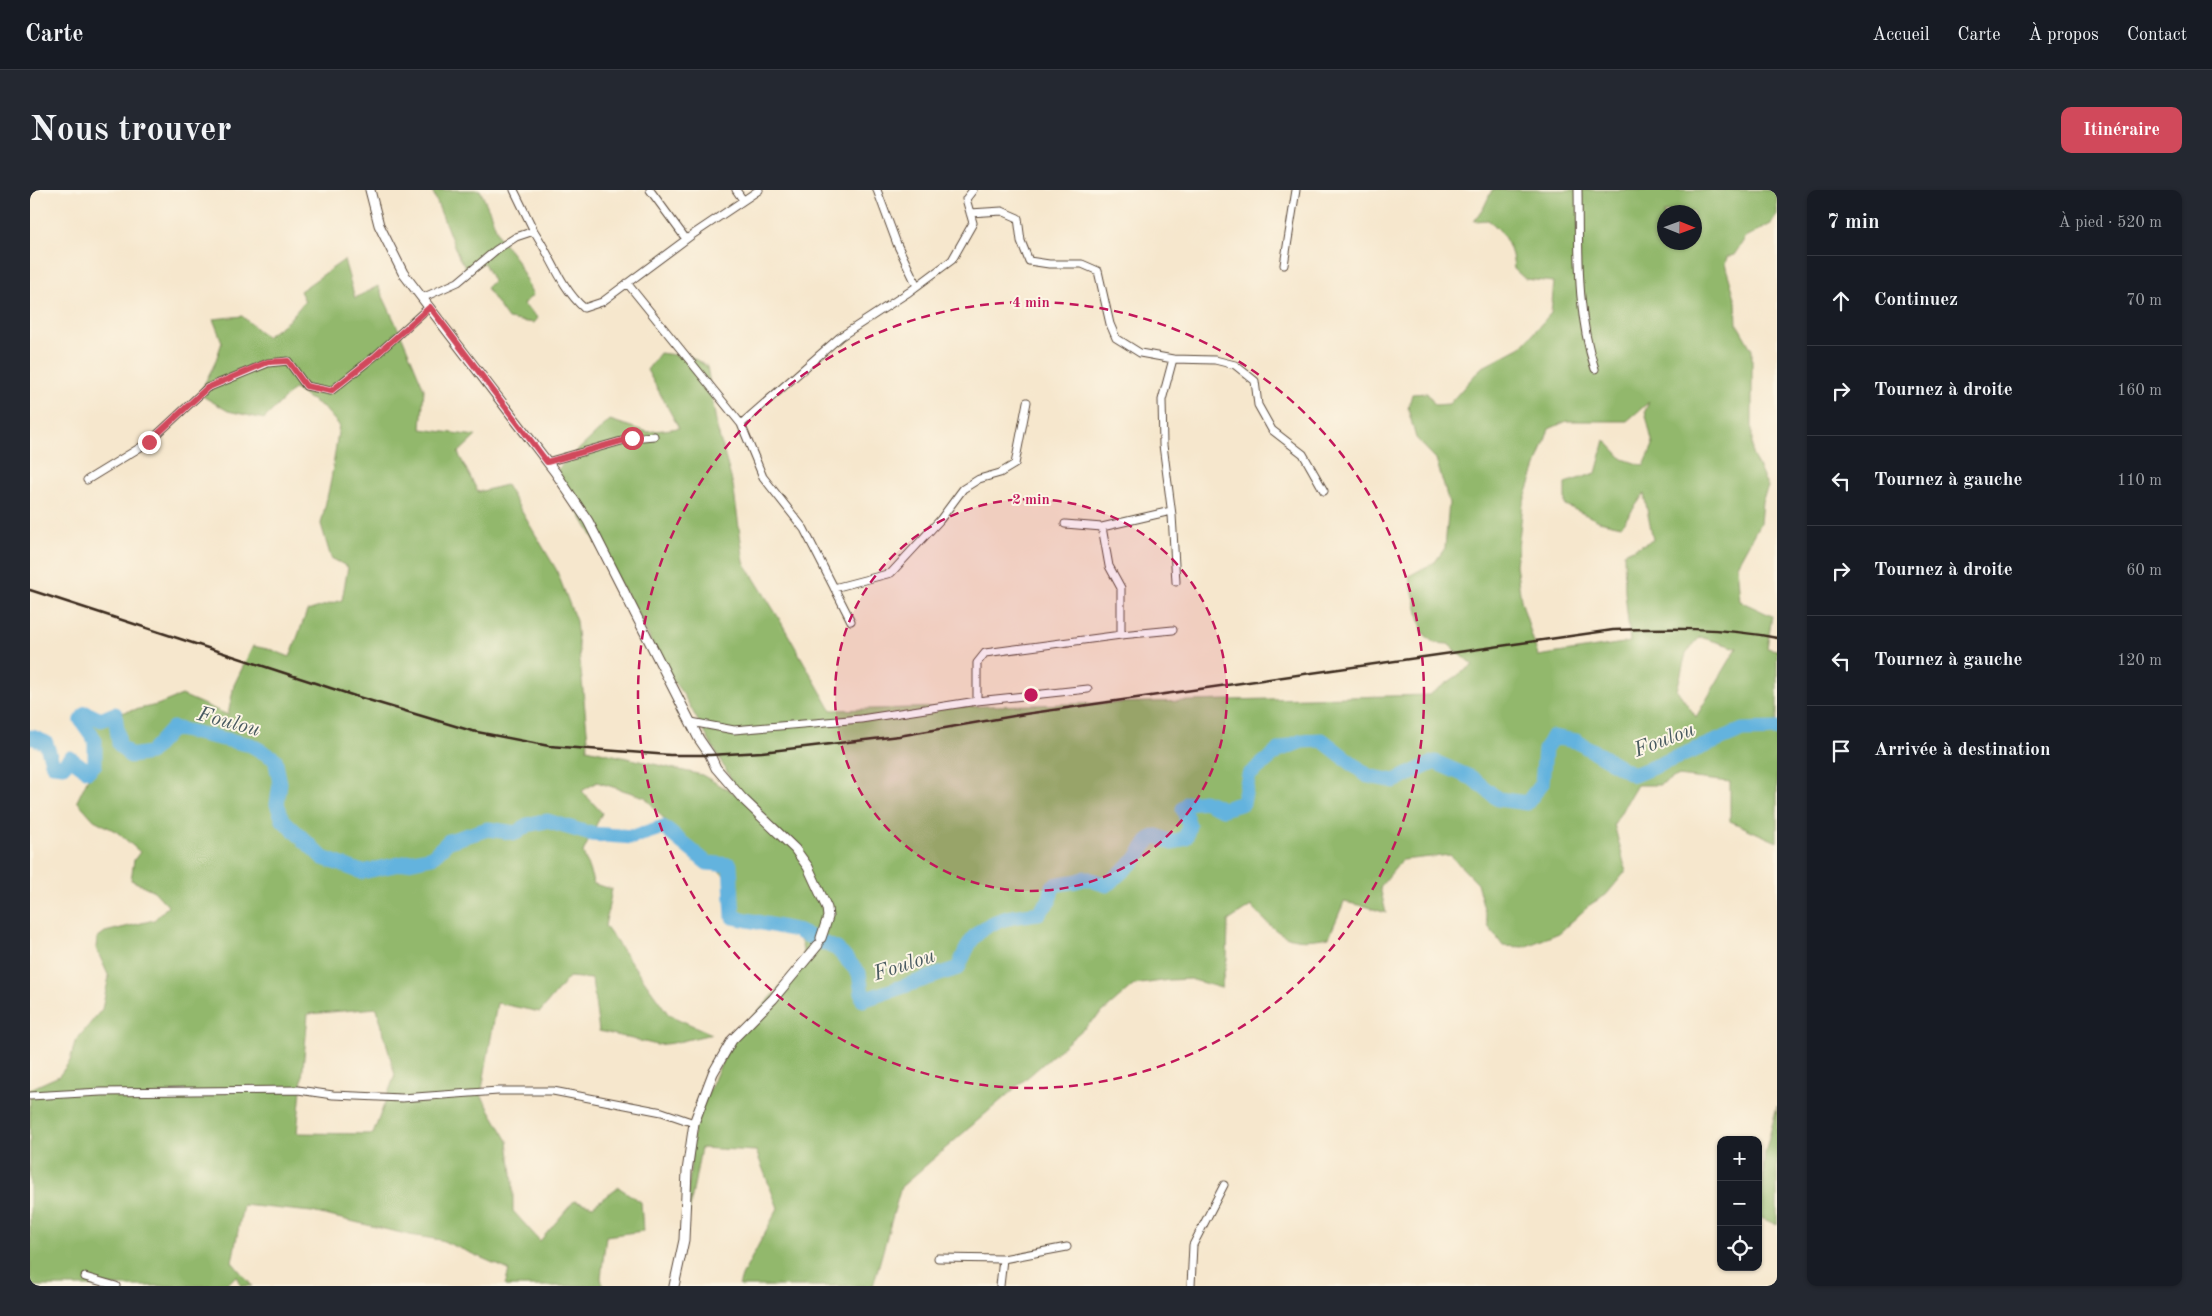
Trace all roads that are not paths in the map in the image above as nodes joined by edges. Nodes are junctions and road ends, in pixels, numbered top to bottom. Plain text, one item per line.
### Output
1 (370, 190) edge
2 (514, 190) edge
3 (650, 190) edge
4 (736, 190) edge
5 (759, 190) edge
6 (877, 190) edge
7 (973, 190) edge
8 (1296, 190) edge
9 (1578, 190) edge
10 (744, 200) junction
11 (970, 213) junction
12 (534, 231) junction
13 (686, 239) junction
14 (1284, 265) dead end
15 (627, 282) junction
16 (917, 286) junction
17 (422, 298) junction
18 (430, 307) junction
19 (1172, 359) junction
20 (1595, 369) dead end
21 (1027, 402) dead end
22 (741, 424) junction
23 (654, 436) dead end
24 (547, 462) junction
25 (87, 480) dead end
26 (1324, 491) dead end
27 (1171, 510) junction
28 (1065, 524) dead end
29 (1102, 526) junction
30 (1176, 582) dead end
31 (834, 588) junction
32 (851, 621) dead end
33 (1173, 630) dead end
34 (1121, 635) junction
35 (1088, 689) dead end
36 (978, 701) junction
37 (691, 722) junction
38 (30, 1096) edge
39 (694, 1124) junction
40 (1224, 1184) dead end
41 (1067, 1247) dead end
42 (938, 1258) dead end
43 (1003, 1259) junction
44 (85, 1277) dead end
45 (116, 1286) edge
46 (674, 1286) edge
47 (1000, 1286) edge
48 (1191, 1286) edge

1 - 17 street
2 - 12 street
3 - 13 street
4 - 10 street
5 - 10 street
6 - 16 street
7 - 11 street
8 - 14 street
9 - 20 street
10 - 13 street
11 - 16 street
11 - 19 street
12 - 15 street
12 - 17 street
13 - 15 street
15 - 22 street
16 - 22 street
17 - 18 street
18 - 24 street
18 - 25 street
19 - 26 street
19 - 27 street
21 - 31 street
22 - 31 street
23 - 24 street
24 - 37 street
27 - 29 street
27 - 30 street
28 - 29 street
29 - 34 street
31 - 32 street
33 - 34 street
34 - 36 street
35 - 36 street
36 - 37 street
37 - 39 street
38 - 39 street
39 - 46 street
40 - 48 street
41 - 43 street
42 - 43 street
43 - 47 street
44 - 45 street

